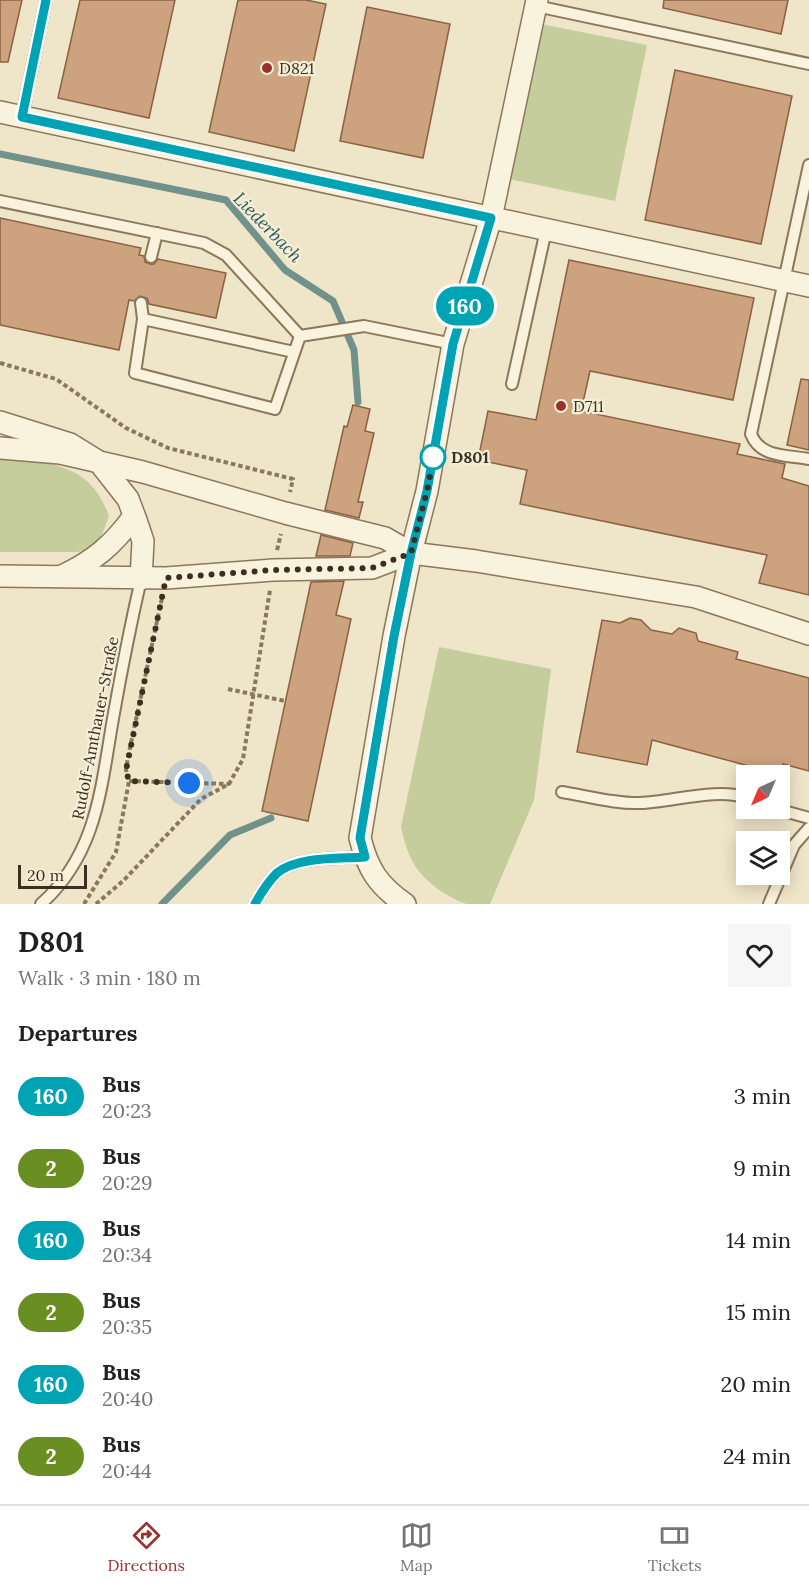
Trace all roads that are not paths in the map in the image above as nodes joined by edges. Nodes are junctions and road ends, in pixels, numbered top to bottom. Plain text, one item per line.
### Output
1 (46, 0) edge
2 (536, 3) edge
3 (809, 64) edge
4 (0, 112) edge
5 (22, 117) junction
6 (809, 165) edge
7 (0, 201) edge
8 (491, 218) junction
9 (546, 230) junction
10 (157, 233) junction
11 (151, 257) dead end
12 (785, 281) junction
13 (809, 286) edge
14 (141, 303) dead end
15 (143, 319) junction
16 (300, 336) junction
17 (453, 344) junction
18 (294, 352) junction
19 (512, 384) dead end
20 (0, 423) edge
21 (0, 448) edge
22 (809, 459) edge
23 (99, 462) junction
24 (134, 516) junction
25 (411, 553) junction
26 (0, 576) edge
27 (58, 578) junction
28 (141, 579) junction
29 (809, 634) edge
30 (562, 792) dead end
31 (736, 795) edge
32 (790, 813) edge
33 (809, 818) edge
34 (809, 828) edge
35 (365, 857) junction
36 (41, 904) edge
37 (255, 904) edge
38 (405, 904) edge
39 (769, 904) edge

1 - 5 lane
2 - 3 lane
2 - 8 street
4 - 5 street
5 - 8 street
6 - 12 lane
7 - 10 lane
8 - 9 street
8 - 17 street
9 - 12 street
9 - 19 lane
10 - 11 lane
10 - 16 lane
12 - 13 street
12 - 22 lane
14 - 15 lane
15 - 18 lane
15 - 18 lane
16 - 17 lane
16 - 18 lane
17 - 25 street
20 - 23 street
21 - 23 street
23 - 24 street
23 - 25 street
24 - 27 street
24 - 28 street
25 - 28 street
25 - 29 street
25 - 35 street
26 - 27 street
27 - 28 street
28 - 36 lane, Rudolf-Amthauer-Straße
30 - 31 lane
32 - 33 lane
34 - 39 lane
35 - 37 lane
35 - 38 street

